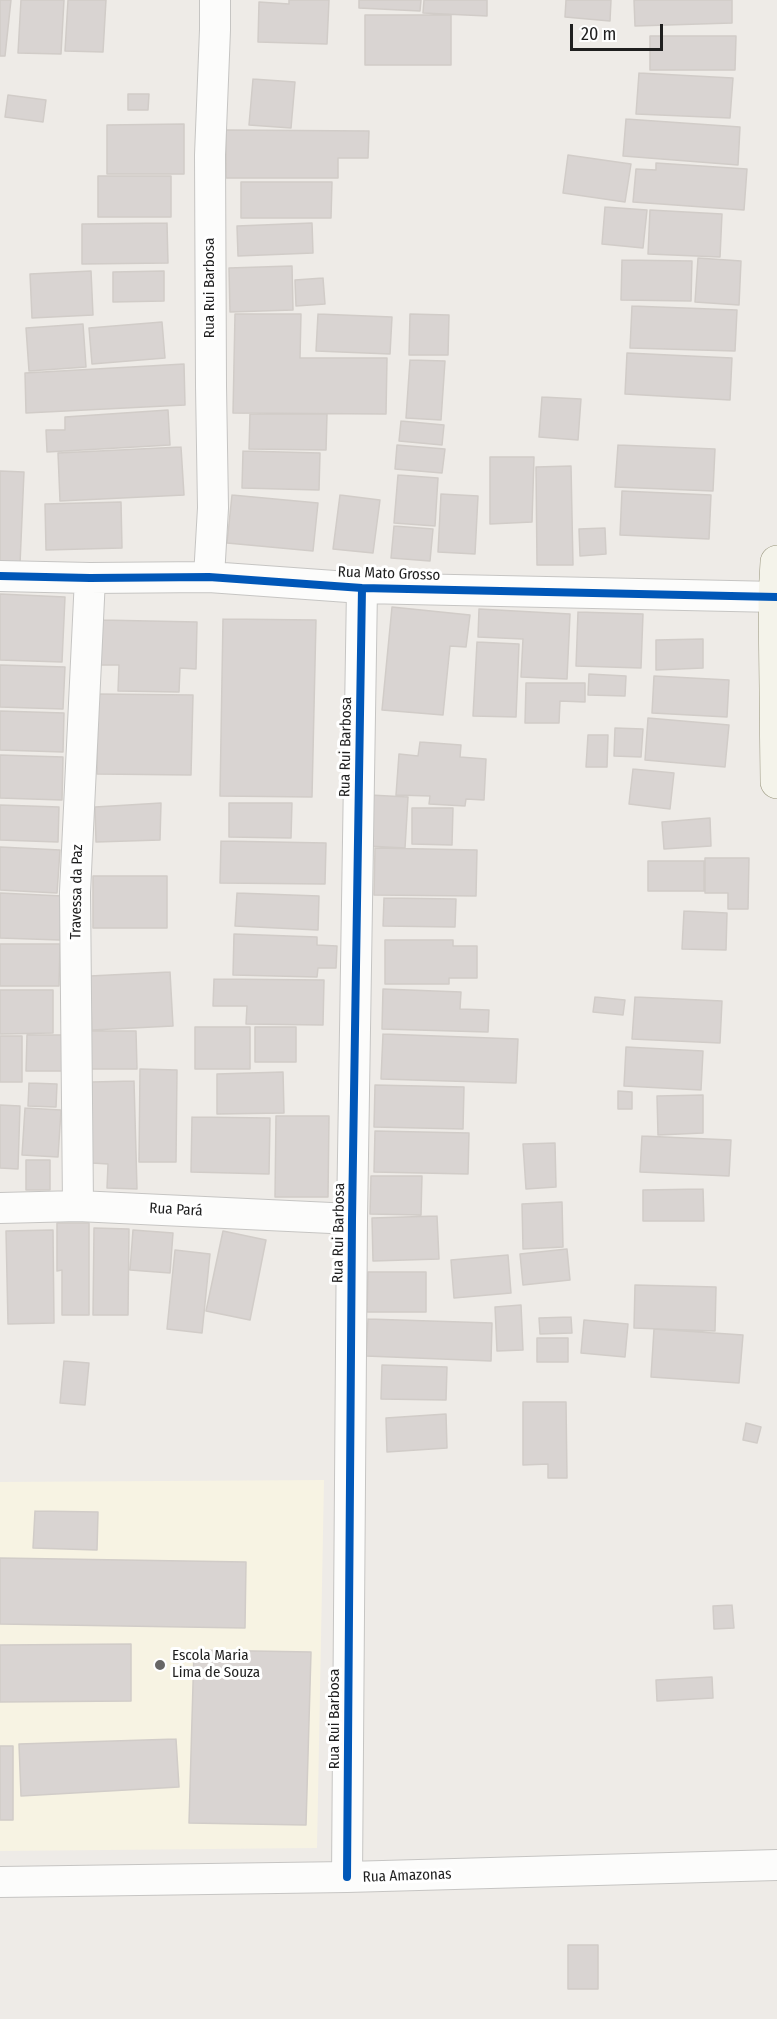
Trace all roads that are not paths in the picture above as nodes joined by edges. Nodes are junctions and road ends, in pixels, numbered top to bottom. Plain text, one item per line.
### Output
1 (215, 0) edge
2 (777, 562) edge
3 (0, 576) edge
4 (209, 577) junction
5 (90, 578) junction
6 (362, 588) junction
7 (776, 597) edge
8 (777, 782) edge
9 (78, 1206) junction
10 (0, 1208) edge
11 (352, 1219) junction
12 (777, 1865) edge
13 (347, 1877) junction
14 (0, 1882) edge

1 - 4 street, Rua Rui Barbosa
2 - 7 street
3 - 5 street, Rua Mato Grosso
4 - 5 street, Rua Mato Grosso
4 - 6 street, Rua Mato Grosso
5 - 9 street, Travessa da Paz
6 - 7 street, Rua Mato Grosso
6 - 11 street, Rua Rui Barbosa
7 - 8 street
9 - 10 street, Rua Pará
9 - 11 street, Rua Pará
11 - 13 street, Rua Rui Barbosa
12 - 13 street, Rua Amazonas
13 - 14 street, Rua Amazonas

